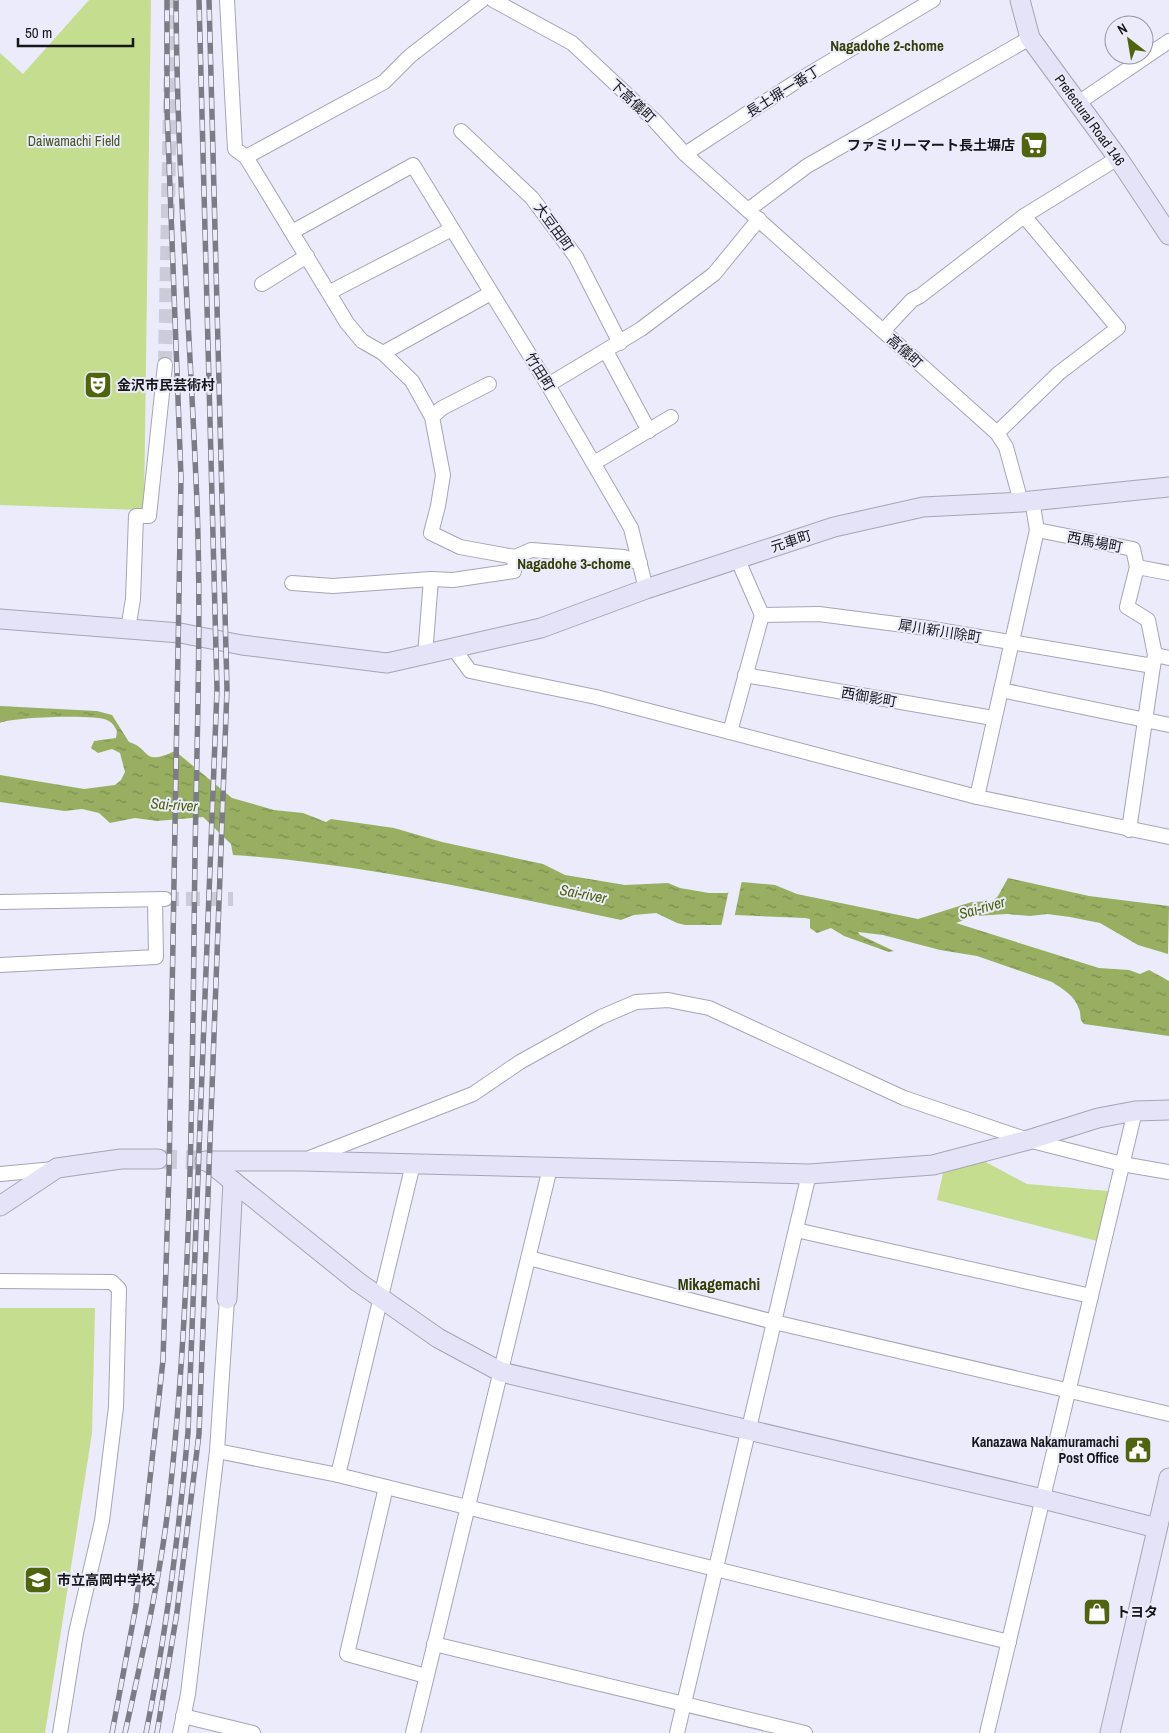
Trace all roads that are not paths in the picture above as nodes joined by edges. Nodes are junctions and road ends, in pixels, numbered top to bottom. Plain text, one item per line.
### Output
1 (227, 0) edge
2 (482, 0) edge
3 (494, 0) edge
4 (933, 0) edge
5 (1020, 0) edge
6 (1030, 38) junction
7 (1169, 41) edge
8 (1078, 103) junction
9 (461, 131) dead end
10 (685, 154) junction
11 (246, 157) junction
12 (1118, 158) junction
13 (748, 210) junction
14 (1024, 216) junction
15 (759, 219) junction
16 (452, 229) junction
17 (292, 232) junction
18 (1169, 235) edge
19 (307, 256) junction
20 (262, 284) dead end
21 (330, 292) junction
22 (491, 293) junction
23 (882, 331) junction
24 (620, 343) junction
25 (606, 351) junction
26 (383, 353) junction
27 (165, 365) tunnel mouth
28 (489, 384) dead end
29 (548, 385) junction
30 (432, 416) junction
31 (672, 418) dead end
32 (649, 431) junction
33 (996, 433) junction
34 (594, 463) junction
35 (1169, 487) edge
36 (1026, 501) junction
37 (1037, 530) junction
38 (515, 557) junction
39 (737, 558) junction
40 (640, 563) junction
41 (1137, 567) junction
42 (1169, 573) edge
43 (431, 579) junction
44 (292, 584) dead end
45 (646, 589) junction
46 (762, 615) junction
47 (0, 619) edge
48 (128, 629) junction
49 (1012, 642) junction
50 (454, 649) junction
51 (425, 655) junction
52 (1169, 658) edge
53 (1154, 661) junction
54 (745, 675) junction
55 (1001, 690) junction
56 (993, 718) junction
57 (1145, 721) junction
58 (1169, 725) edge
59 (730, 732) junction
60 (976, 797) junction
61 (1129, 830) junction
62 (1169, 837) edge
63 (0, 902) edge
64 (0, 965) edge
65 (1169, 1110) edge
66 (1135, 1111) junction
67 (1028, 1140) junction
68 (158, 1158) tunnel mouth
69 (302, 1161) junction
70 (413, 1164) junction
71 (1122, 1164) junction
72 (57, 1168) junction
73 (550, 1168) junction
74 (1169, 1172) edge
75 (0, 1174) edge
76 (809, 1174) junction
77 (233, 1180) junction
78 (0, 1206) edge
79 (796, 1230) junction
80 (528, 1258) junction
81 (0, 1281) edge
82 (1091, 1296) junction
83 (381, 1297) junction
84 (227, 1299) joint
85 (774, 1322) junction
86 (501, 1372) junction
87 (1068, 1390) junction
88 (1169, 1414) edge
89 (748, 1432) junction
90 (217, 1451) junction
91 (338, 1475) junction
92 (1169, 1478) edge
93 (386, 1487) junction
94 (1043, 1499) junction
95 (468, 1508) junction
96 (1163, 1530) edge
97 (716, 1569) junction
98 (1009, 1642) junction
99 (434, 1644) junction
100 (426, 1676) junction
101 (684, 1704) junction
102 (183, 1716) junction
103 (60, 1733) edge
104 (180, 1733) edge
105 (253, 1733) edge
106 (412, 1733) edge
107 (677, 1733) edge
108 (805, 1733) edge
109 (987, 1733) edge
110 (1110, 1733) edge

1 - 11 street
2 - 11 street
3 - 10 street, 下高儀町
4 - 10 street, 長土塀一番丁
5 - 6 street, Prefectural Road 146
6 - 8 street, Prefectural Road 146
6 - 13 street
7 - 8 street
8 - 12 street, Prefectural Road 146
9 - 24 street, 大豆田町
10 - 13 street, 下高儀町
11 - 17 street
12 - 14 street
12 - 18 street, Prefectural Road 146
13 - 15 street, 下高儀町
14 - 23 street
14 - 33 street
15 - 23 street, 高儀町
15 - 24 street
16 - 17 street, 竹田町
16 - 21 street
16 - 22 street, 竹田町
17 - 19 street
19 - 20 street
19 - 21 street
21 - 26 street
22 - 26 street
22 - 29 street, 竹田町
23 - 33 street, 高儀町
24 - 25 street
25 - 29 street
25 - 32 street
26 - 30 street
27 - 48 street
28 - 30 street
29 - 34 street, 竹田町
30 - 38 street
31 - 32 street
32 - 34 street
33 - 36 street, 高儀町
34 - 40 street, 竹田町
35 - 36 street, 元車町
36 - 37 street
36 - 39 street, 元車町
37 - 41 street, 西馬場町
37 - 49 street
38 - 40 street
38 - 43 street
39 - 45 street, 元車町
39 - 46 street
40 - 45 street, 竹田町
41 - 42 street, 西馬場町
41 - 53 street
43 - 44 street
43 - 51 street
45 - 50 street, 元車町
46 - 49 street, 犀川新川除町
46 - 54 street
47 - 48 street, 元車町
48 - 51 street, 元車町
49 - 53 street, 犀川新川除町
49 - 55 street
50 - 51 street, 元車町
50 - 59 street
52 - 53 street, 犀川新川除町
53 - 57 street
54 - 56 street, 西御影町
54 - 59 street
55 - 56 street
55 - 57 street
56 - 60 street
57 - 58 street
57 - 61 street
59 - 60 street
60 - 61 street
61 - 62 street
63 - 64 street
65 - 66 street
66 - 67 street
66 - 71 street
67 - 69 street
67 - 71 street
67 - 76 street
68 - 72 street
69 - 70 street
69 - 77 street
70 - 73 street
70 - 83 street
71 - 74 street
71 - 82 street
72 - 75 street
72 - 78 street
73 - 76 street
73 - 80 street
76 - 79 street
77 - 83 street
77 - 84 street
79 - 82 street
79 - 85 street
80 - 85 street
80 - 86 street
81 - 103 street
82 - 87 street
83 - 86 street
83 - 91 street
84 - 90 street
85 - 87 street
85 - 89 street
86 - 89 street
86 - 95 street
87 - 88 street
87 - 94 street
89 - 94 street
89 - 97 street
90 - 91 street
90 - 102 street
91 - 93 street
92 - 96 street
93 - 95 street
93 - 100 street
94 - 96 street
94 - 98 street
95 - 97 street
95 - 99 street
96 - 110 street
97 - 98 street
97 - 101 street
98 - 109 street
99 - 100 street
99 - 101 street
100 - 106 street
101 - 107 street
101 - 108 street
102 - 104 street
102 - 105 street

